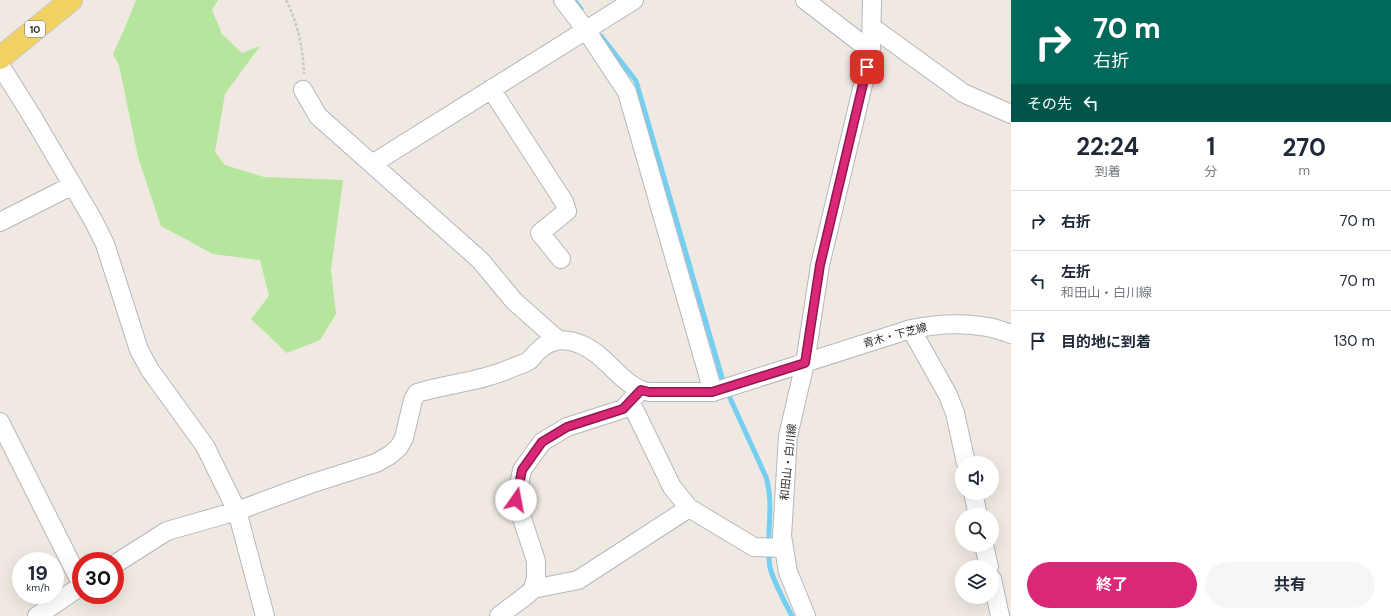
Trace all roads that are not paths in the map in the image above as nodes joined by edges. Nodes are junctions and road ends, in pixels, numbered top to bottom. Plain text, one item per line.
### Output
1 (71, 0) edge
2 (563, 0) edge
3 (634, 0) edge
4 (805, 0) edge
5 (872, 0) edge
6 (872, 27) junction
7 (586, 30) junction
8 (871, 51) junction
9 (0, 58) edge
10 (0, 65) edge
11 (491, 89) junction
12 (303, 90) road end
13 (1011, 114) edge
14 (372, 164) junction
15 (73, 185) junction
16 (0, 222) edge
17 (562, 259) dead end
18 (911, 329) junction
19 (1011, 334) edge
20 (558, 340) junction
21 (805, 363) junction
22 (712, 392) junction
23 (636, 396) junction
24 (0, 422) edge
25 (964, 456) edge
26 (689, 508) junction
27 (237, 511) junction
28 (782, 548) junction
29 (124, 558) edge
30 (72, 567) edge
31 (532, 589) junction
32 (72, 591) edge
33 (997, 604) edge
34 (37, 616) edge
35 (265, 616) edge
36 (499, 616) edge
37 (806, 616) edge
38 (1000, 616) edge

1 - 9 main road, 10
2 - 7 street
3 - 7 street
4 - 8 street
5 - 6 street, 和田山・白川線
6 - 8 street, 和田山・白川線
6 - 13 street
7 - 11 street
7 - 22 street
8 - 21 street, 和田山・白川線
10 - 15 street
11 - 14 street
11 - 17 street
12 - 14 street
14 - 20 street
15 - 16 street
15 - 27 street
18 - 19 street, 青木・下芝線
18 - 21 street, 青木・下芝線
18 - 25 street
20 - 23 street
20 - 27 street
21 - 22 street, 青木・下芝線
21 - 28 street, 和田山・白川線
22 - 23 street, 青木・下芝線
23 - 26 street
23 - 31 street
24 - 30 street
26 - 28 street
26 - 31 street
27 - 29 street
27 - 35 street
28 - 37 street, 和田山・白川線
31 - 36 street
32 - 34 street
33 - 38 street

